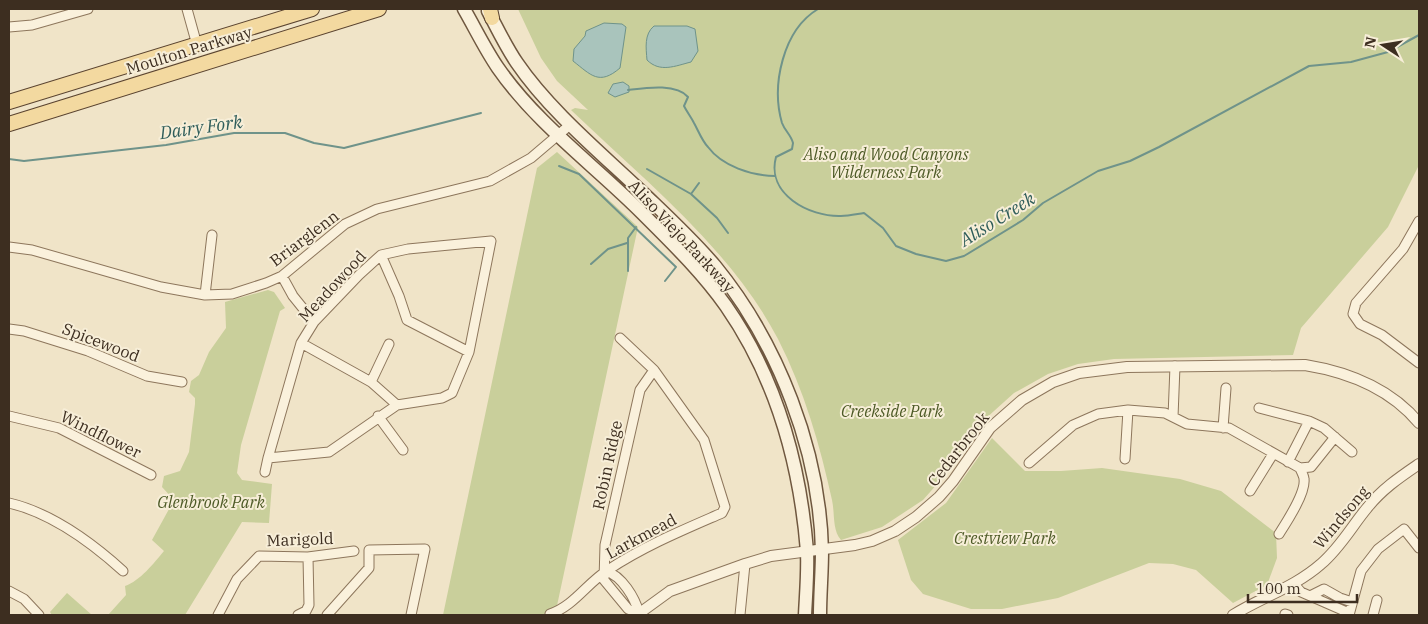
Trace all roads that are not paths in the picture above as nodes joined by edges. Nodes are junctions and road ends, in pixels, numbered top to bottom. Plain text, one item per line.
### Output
1 (88, 9) edge
2 (187, 9) edge
3 (312, 9) edge
4 (379, 9) edge
5 (464, 9) edge
6 (490, 12) edge
7 (9, 27) edge
8 (197, 45) junction
9 (9, 102) edge
10 (9, 124) edge
11 (571, 124) junction
12 (558, 136) junction
13 (1419, 221) edge
14 (212, 235) dead end
15 (9, 247) edge
16 (381, 255) junction
17 (282, 276) junction
18 (205, 295) junction
19 (314, 322) junction
20 (9, 329) edge
21 (620, 338) dead end
22 (301, 343) junction
23 (389, 344) dead end
24 (469, 352) junction
25 (1419, 363) edge
26 (1175, 366) junction
27 (654, 370) junction
28 (182, 382) dead end
29 (371, 382) junction
30 (1226, 388) dead end
31 (397, 405) junction
32 (1259, 408) dead end
33 (1128, 410) junction
34 (9, 416) edge
35 (378, 416) junction
36 (1173, 417) junction
37 (1309, 421) junction
38 (1419, 424) edge
39 (1224, 428) junction
40 (1335, 436) junction
41 (403, 450) dead end
42 (1352, 452) dead end
43 (1273, 454) junction
44 (268, 458) junction
45 (1125, 460) dead end
46 (1288, 462) junction
47 (1029, 463) dead end
48 (1419, 464) edge
49 (1300, 468) junction
50 (265, 472) dead end
51 (151, 475) dead end
52 (1250, 491) dead end
53 (9, 503) edge
54 (1279, 534) dead end
55 (1419, 548) edge
56 (822, 550) junction
57 (354, 551) dead end
58 (807, 552) junction
59 (308, 557) junction
60 (745, 564) junction
61 (124, 571) dead end
62 (606, 571) junction
63 (619, 581) junction
64 (1294, 584) junction
65 (611, 588) junction
66 (9, 591) edge
67 (1312, 595) junction
68 (1378, 600) dead end
69 (1352, 602) junction
70 (550, 614) edge
71 (638, 614) edge
72 (1349, 614) edge
73 (38, 615) edge
74 (218, 615) edge
75 (298, 615) edge
76 (327, 615) edge
77 (411, 615) edge
78 (740, 615) edge
79 (805, 615) edge
80 (820, 615) edge
81 (1232, 615) edge
82 (1373, 615) edge

1 - 7 street
2 - 8 street
3 - 8 main road, Moulton Parkway
4 - 10 main road, Moulton Parkway
5 - 12 main road, Aliso Viejo Parkway
6 - 11 main road, Aliso Viejo Parkway
8 - 9 main road, Moulton Parkway
11 - 12 street, Briarglenn
11 - 56 main road, Aliso Viejo Parkway
12 - 17 street, Briarglenn
12 - 58 main road, Aliso Viejo Parkway
13 - 25 street
14 - 18 street
15 - 18 street, Briarglenn
16 - 19 street, Meadowood
16 - 24 street
16 - 24 street, Meadowood
17 - 18 street, Briarglenn
17 - 19 street
19 - 22 street, Meadowood
20 - 28 street, Spicewood
21 - 27 street
22 - 29 street
22 - 44 street, Meadowood
23 - 29 street
24 - 31 street
26 - 36 street
26 - 38 street, Cedarbrook
26 - 56 street, Cedarbrook
27 - 62 street, Robin Ridge
27 - 62 street, Larkmead
29 - 31 street
30 - 39 street
31 - 35 street
32 - 37 street
33 - 36 street
33 - 45 street
33 - 47 street
34 - 51 street, Windflower
35 - 41 street
35 - 44 street
36 - 39 street
37 - 40 street
37 - 46 street
39 - 43 street
40 - 42 street
40 - 49 street
43 - 46 street
43 - 52 street
44 - 50 street, Meadowood
46 - 49 street
48 - 64 street, Windsong
49 - 54 street
53 - 61 street
55 - 69 street
56 - 58 street, Cedarbrook
56 - 80 main road, Aliso Viejo Parkway
57 - 59 street, Marigold
58 - 60 street, Cedarbrook
58 - 79 main road, Aliso Viejo Parkway
59 - 74 street, Marigold
59 - 75 street
60 - 71 street, Cedarbrook
60 - 78 street
62 - 63 street
62 - 65 street, Robin Ridge
62 - 70 street, Larkmead
63 - 65 street
63 - 71 street
64 - 67 street
64 - 81 street, Windsong
65 - 71 street, Robin Ridge
66 - 73 street
67 - 69 street
67 - 72 street
68 - 82 street
69 - 72 street
76 - 77 street

